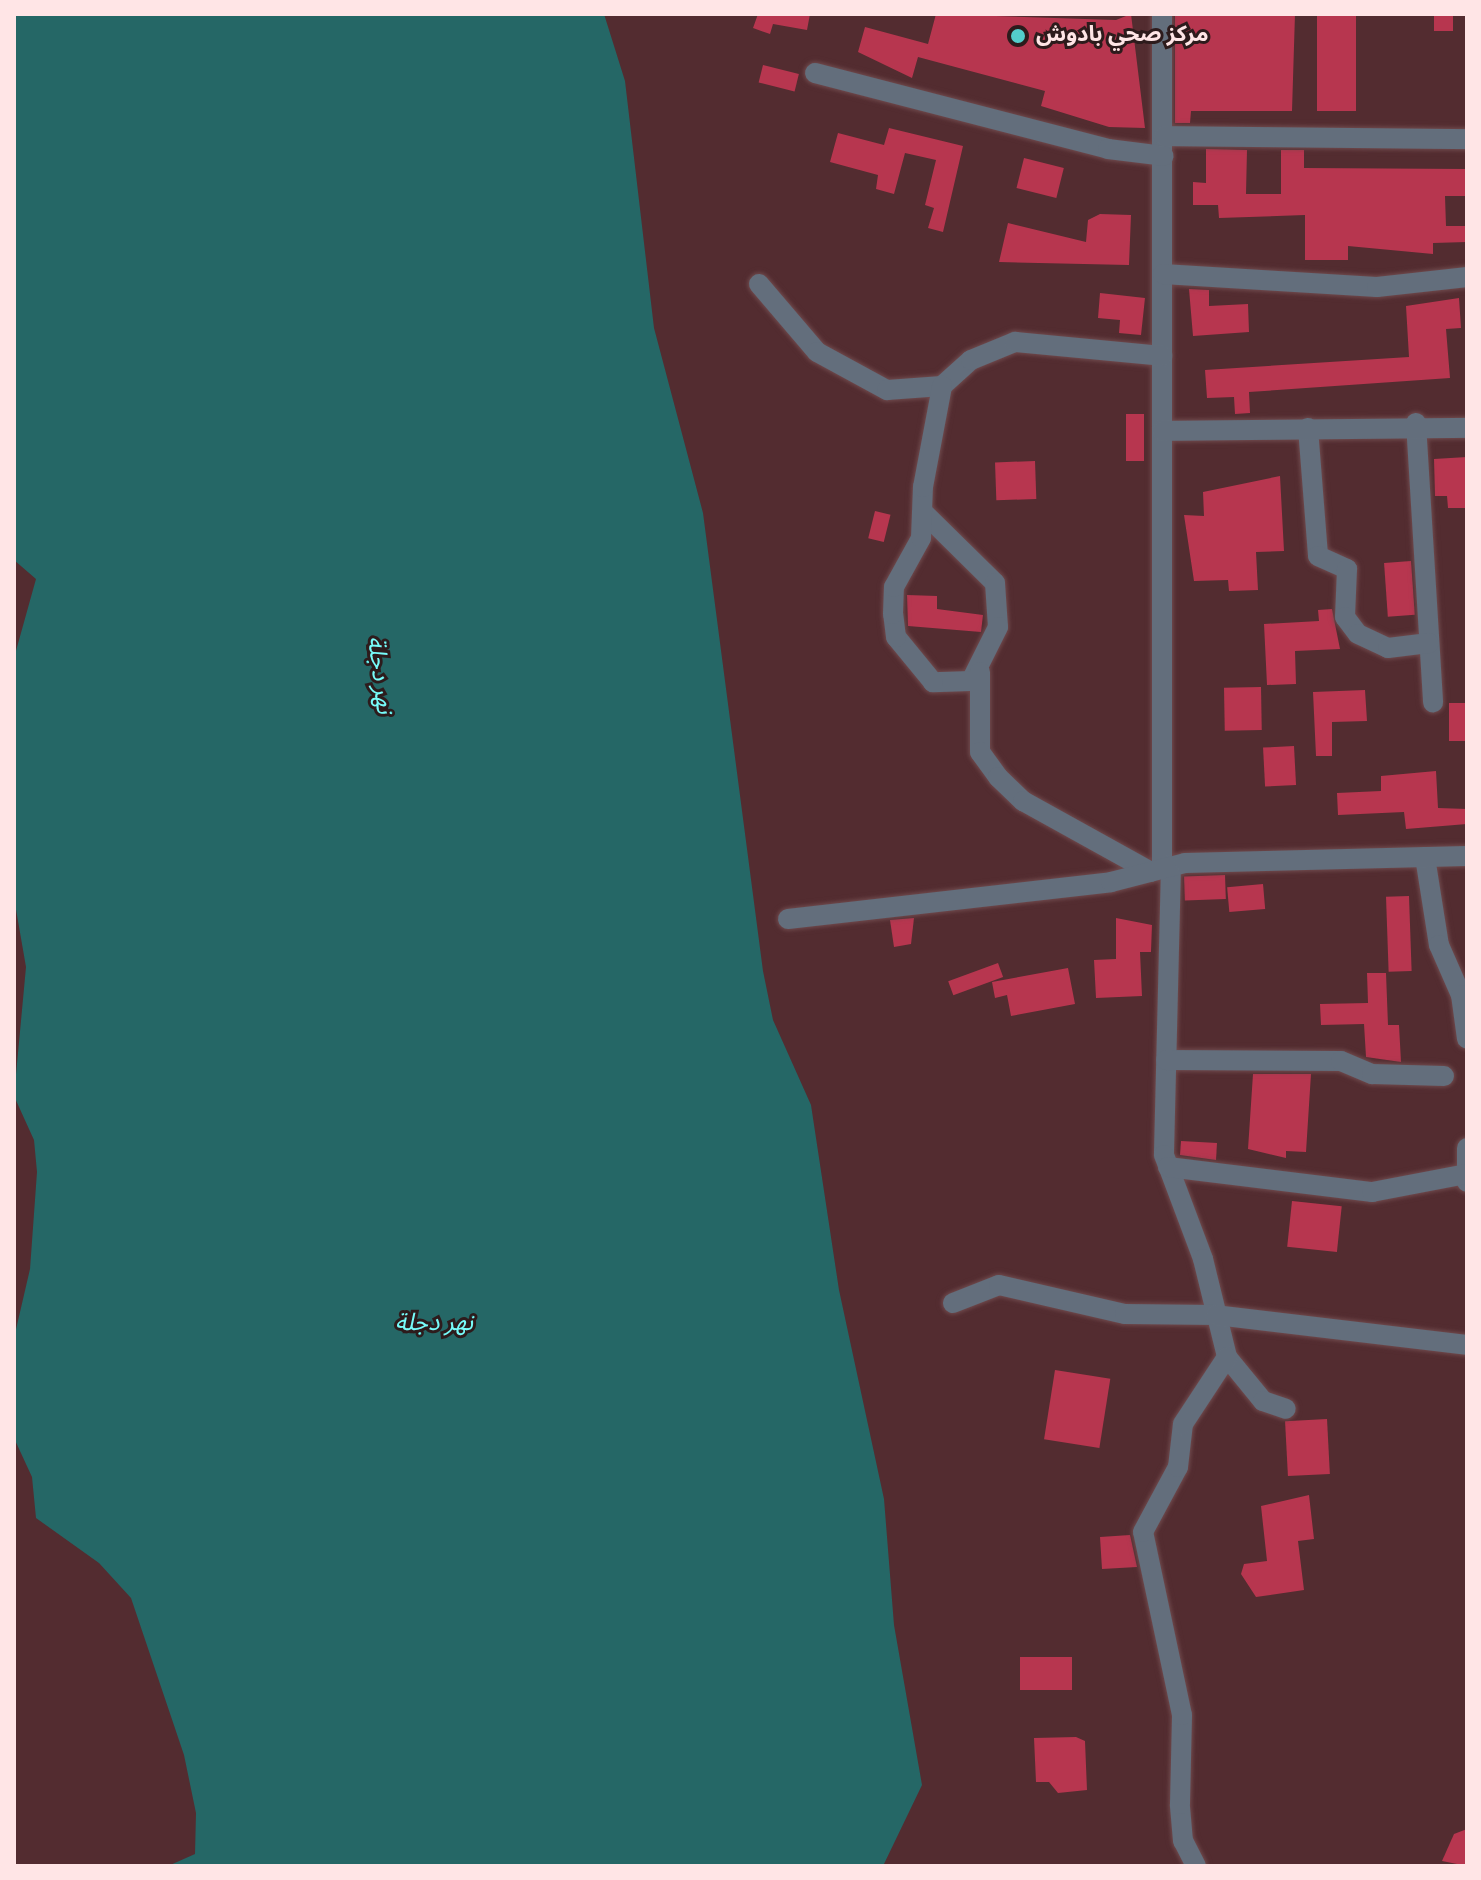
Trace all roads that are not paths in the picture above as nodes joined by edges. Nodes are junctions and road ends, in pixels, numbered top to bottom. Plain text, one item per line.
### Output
1 (1162, 14) edge
2 (815, 73) dead end
3 (1467, 139) edge
4 (1164, 146) junction
5 (1163, 274) junction
6 (1467, 277) edge
7 (759, 284) dead end
8 (1162, 356) junction
9 (942, 386) junction
10 (1416, 423) junction
11 (1308, 428) junction
12 (1467, 428) edge
13 (1162, 431) junction
14 (923, 512) junction
15 (1429, 643) junction
16 (980, 672) junction
17 (1433, 702) dead end
18 (1467, 856) edge
19 (1425, 857) junction
20 (1161, 869) junction
21 (788, 919) dead end
22 (1467, 1035) edge
23 (1166, 1060) junction
24 (1444, 1076) dead end
25 (1467, 1148) edge
26 (1168, 1167) junction
27 (1466, 1174) edge
28 (1467, 1182) edge
29 (953, 1303) dead end
30 (1216, 1315) junction
31 (1467, 1345) edge
32 (1227, 1357) junction
33 (1286, 1409) dead end
34 (1196, 1866) edge

1 - 4 street
2 - 4 street
3 - 4 street
4 - 5 street
5 - 6 street
5 - 8 street
7 - 9 street
8 - 9 street
8 - 13 street
9 - 14 street
10 - 11 street
10 - 12 street
10 - 15 street
11 - 13 street
11 - 15 street
13 - 20 street
14 - 16 street
14 - 16 street
15 - 17 street
16 - 20 street
18 - 19 street
19 - 20 street
19 - 22 street
20 - 21 street
20 - 23 street
23 - 24 street
23 - 26 street
25 - 27 street
26 - 27 street
26 - 30 street
27 - 28 street
29 - 30 street
30 - 31 street
30 - 32 street
32 - 33 street
32 - 34 street

